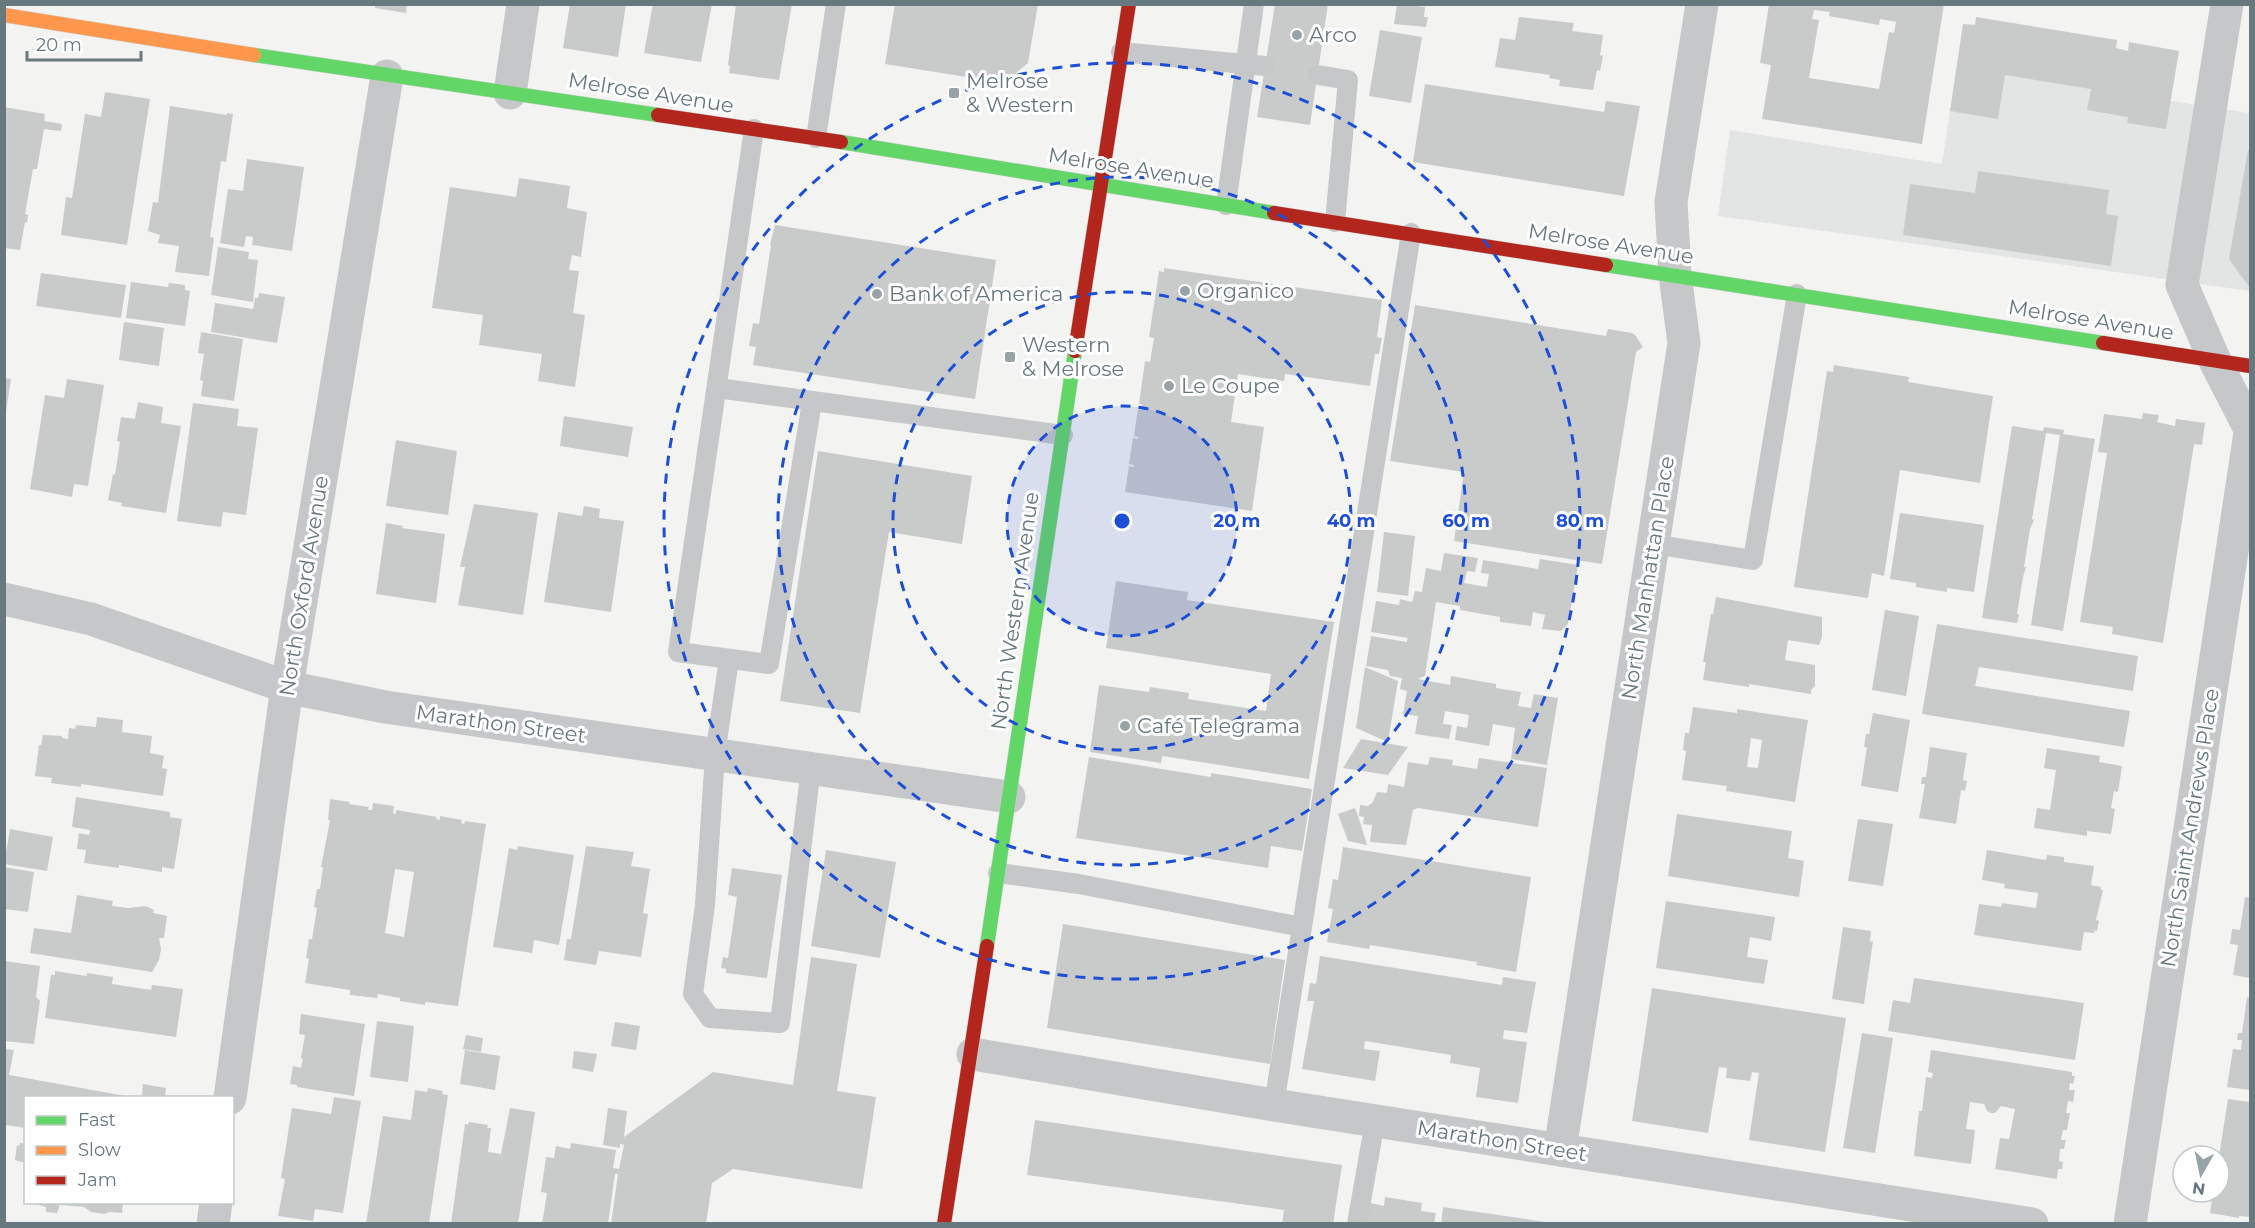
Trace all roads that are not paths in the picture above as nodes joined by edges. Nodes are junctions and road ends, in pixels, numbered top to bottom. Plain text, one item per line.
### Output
1 (523, 4) edge
2 (836, 4) edge
3 (1129, 4) edge
4 (1254, 4) edge
5 (1702, 4) edge
6 (2227, 4) edge
7 (4, 15) edge
8 (1121, 52) junction
9 (1256, 65) junction
10 (1318, 75) dead end
11 (387, 76) junction
12 (510, 93) junction
13 (754, 129) junction
14 (816, 138) junction
15 (1100, 185) junction
16 (1226, 205) junction
17 (1335, 222) junction
18 (1411, 233) junction
19 (1676, 275) junction
20 (1797, 294) junction
21 (2215, 361) junction
22 (2250, 366) edge
23 (717, 388) junction
24 (812, 402) junction
25 (2250, 431) edge
26 (1063, 435) junction
27 (1653, 544) junction
28 (4, 598) edge
29 (729, 659) junction
30 (287, 687) junction
31 (715, 755) junction
32 (811, 768) junction
33 (1009, 797) junction
34 (998, 873) junction
35 (1302, 927) junction
36 (973, 1054) junction
37 (230, 1096) edge
38 (1274, 1105) junction
39 (1374, 1121) junction
40 (1560, 1150) junction
41 (216, 1204) edge
42 (213, 1224) edge
43 (944, 1224) edge
44 (1357, 1224) edge
45 (2032, 1224) edge
46 (2130, 1224) edge

1 - 12 street
2 - 14 lane
3 - 8 main road, North Western Avenue
4 - 9 lane
5 - 19 street, North Manhattan Place
6 - 21 street, North Saint Andrews Place
7 - 11 main road, Melrose Avenue
8 - 9 lane
8 - 15 main road, North Western Avenue
9 - 16 lane
10 - 17 lane
11 - 12 main road, Melrose Avenue
11 - 30 street, North Oxford Avenue
12 - 13 main road, Melrose Avenue
13 - 14 main road, Melrose Avenue
13 - 23 lane
14 - 15 main road, Melrose Avenue
15 - 16 main road, Melrose Avenue
15 - 26 main road, North Western Avenue
16 - 17 main road, Melrose Avenue
17 - 18 main road, Melrose Avenue
18 - 19 main road, Melrose Avenue
18 - 35 lane
19 - 20 main road, Melrose Avenue
19 - 27 street, North Manhattan Place
20 - 21 main road, Melrose Avenue
20 - 27 lane
21 - 22 main road, Melrose Avenue
21 - 25 street, North Saint Andrews Place
23 - 24 lane
23 - 29 lane
24 - 26 lane
24 - 29 lane
25 - 46 street, North Saint Andrews Place
26 - 33 main road, North Western Avenue
27 - 40 street, North Manhattan Place
28 - 30 street, Marathon Street
29 - 31 lane
30 - 31 street, Marathon Street
30 - 37 street, North Oxford Avenue
31 - 32 street, Marathon Street
31 - 32 lane
32 - 33 street, Marathon Street
33 - 34 main road, North Western Avenue
34 - 35 lane
34 - 36 main road, North Western Avenue
35 - 38 lane
36 - 38 street, Marathon Street
36 - 43 main road, North Western Avenue
38 - 39 street, Marathon Street
39 - 40 street, Marathon Street
39 - 44 lane
40 - 45 street, Marathon Street
41 - 42 street

